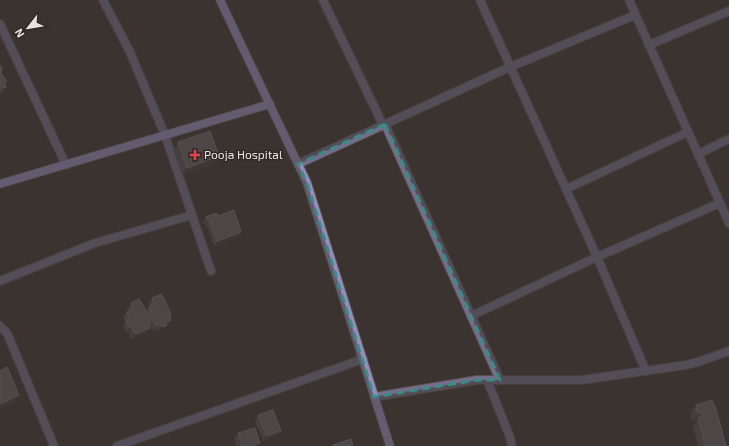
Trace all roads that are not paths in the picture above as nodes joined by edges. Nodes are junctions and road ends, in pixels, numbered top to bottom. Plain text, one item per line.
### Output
1 (103, 0) edge
2 (220, 0) edge
3 (324, 0) edge
4 (480, 0) edge
5 (629, 0) edge
6 (729, 11) edge
7 (635, 15) junction
8 (0, 24) edge
9 (649, 45) junction
10 (510, 66) junction
11 (270, 104) junction
12 (384, 125) junction
13 (688, 132) junction
14 (165, 135) junction
15 (729, 139) edge
16 (698, 154) junction
17 (66, 164) junction
18 (298, 164) junction
19 (0, 184) edge
20 (566, 189) junction
21 (720, 203) junction
22 (192, 215) junction
23 (729, 223) edge
24 (597, 257) junction
25 (211, 271) dead end
26 (0, 282) edge
27 (471, 316) junction
28 (0, 326) edge
29 (729, 351) edge
30 (363, 359) junction
31 (646, 371) junction
32 (487, 380) junction
33 (500, 380) junction
34 (374, 397) junction
35 (54, 446) edge
36 (117, 446) edge
37 (390, 446) edge
38 (512, 446) edge

1 - 14 street
2 - 11 street
3 - 12 street
4 - 10 street
5 - 7 street
6 - 9 street
7 - 9 street
7 - 10 street
8 - 17 street
9 - 13 street
10 - 12 street
10 - 20 street
11 - 14 street
11 - 18 street
12 - 18 street
12 - 27 street
13 - 16 street
13 - 20 street
14 - 17 street
14 - 22 street
15 - 16 street
16 - 21 street
17 - 19 street
18 - 30 street
20 - 24 street
21 - 23 street
21 - 24 street
22 - 25 street
22 - 26 street
24 - 27 street
24 - 31 street
27 - 33 street
28 - 35 street
29 - 31 street
30 - 34 street
30 - 36 street
31 - 33 street
32 - 33 street
32 - 34 street
32 - 38 street
34 - 37 street

